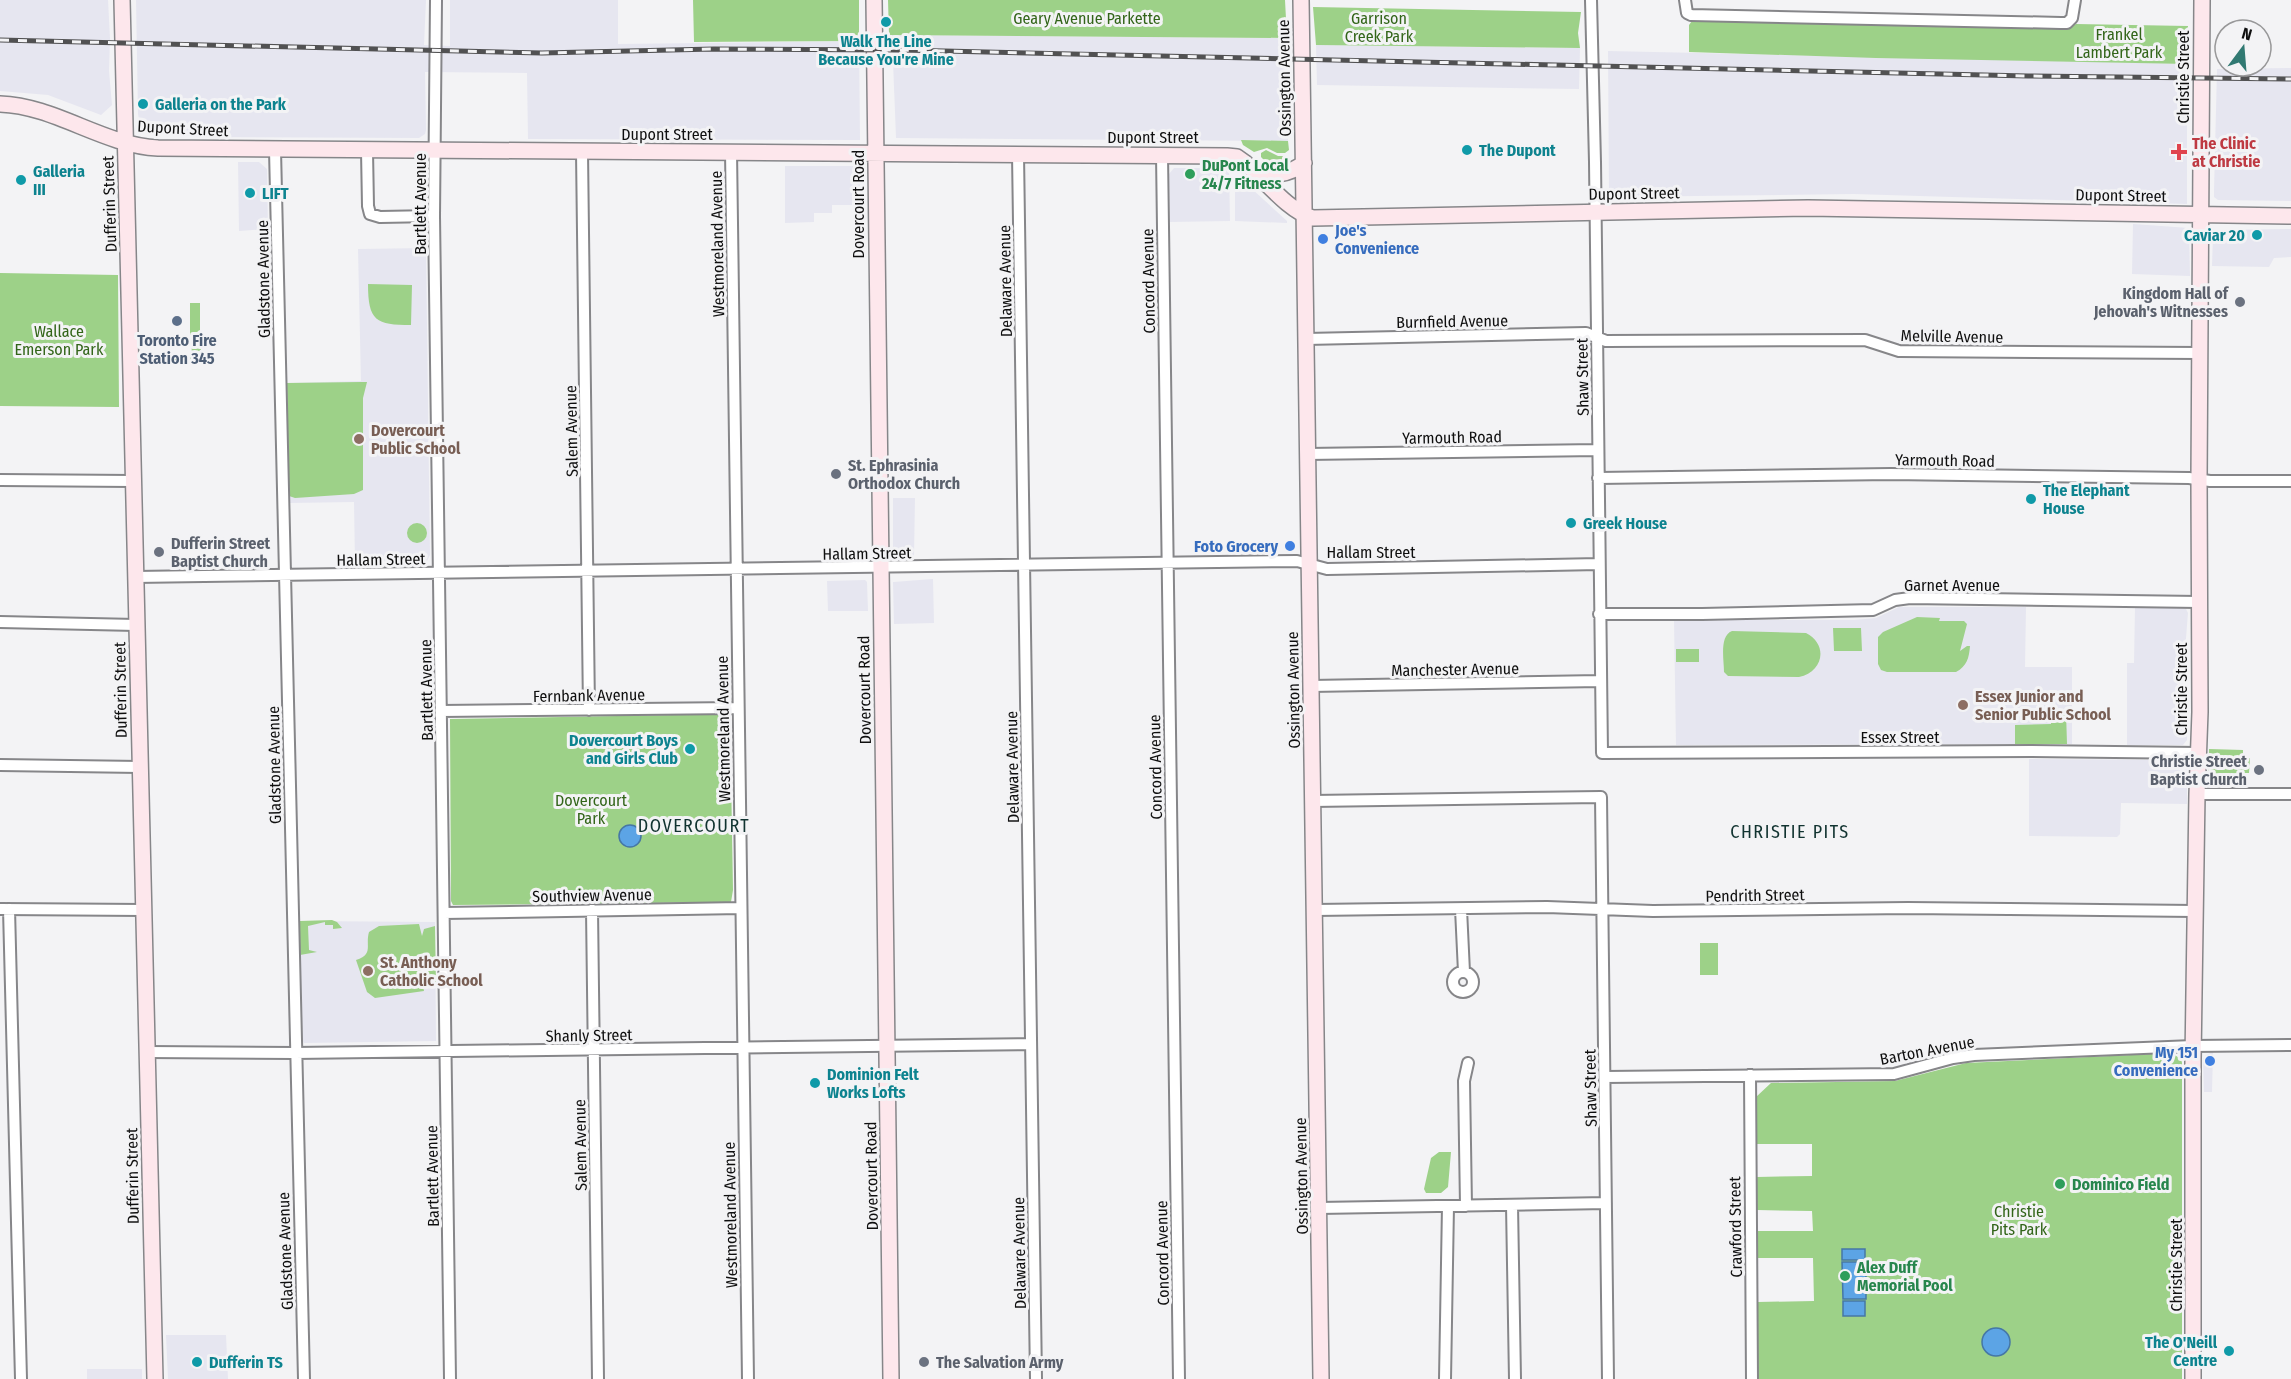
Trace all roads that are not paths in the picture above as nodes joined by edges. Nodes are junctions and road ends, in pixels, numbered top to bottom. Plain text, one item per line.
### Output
1 (122, 0) edge
2 (436, 0) edge
3 (874, 0) edge
4 (1301, 0) edge
5 (1591, 0) edge
6 (1685, 0) edge
7 (2075, 0) edge
8 (2202, 0) edge
9 (0, 104) edge
10 (125, 142) junction
11 (275, 150) junction
12 (367, 151) junction
13 (434, 151) junction
14 (582, 152) junction
15 (731, 152) junction
16 (876, 153) junction
17 (1018, 154) junction
18 (1162, 155) junction
19 (1304, 163) junction
20 (1255, 172) junction
21 (1595, 212) junction
22 (2201, 214) junction
23 (434, 216) junction
24 (1304, 216) junction
25 (2291, 216) edge
26 (1306, 339) junction
27 (1597, 339) junction
28 (2200, 353) junction
29 (1598, 450) junction
30 (1308, 454) junction
31 (1598, 478) junction
32 (2199, 479) junction
33 (0, 480) edge
34 (133, 481) junction
35 (2291, 481) edge
36 (1166, 563) junction
37 (1308, 564) junction
38 (1599, 564) junction
39 (1024, 565) junction
40 (881, 567) junction
41 (737, 569) junction
42 (588, 572) junction
43 (439, 573) junction
44 (284, 575) junction
45 (135, 577) junction
46 (2199, 602) junction
47 (1599, 614) junction
48 (0, 622) edge
49 (136, 625) junction
50 (1600, 681) junction
51 (1311, 686) junction
52 (738, 708) junction
53 (589, 710) junction
54 (441, 711) junction
55 (1602, 753) joint
56 (2198, 753) junction
57 (0, 765) edge
58 (140, 767) junction
59 (2197, 794) junction
60 (2291, 794) edge
61 (1312, 801) junction
62 (4, 909) edge
63 (741, 909) junction
64 (1461, 909) junction
65 (144, 910) junction
66 (592, 910) junction
67 (1315, 910) junction
68 (1603, 910) junction
69 (2195, 911) junction
70 (444, 913) junction
71 (1464, 972) dead end
72 (1031, 1044) junction
73 (887, 1046) junction
74 (2193, 1046) junction
75 (2291, 1046) edge
76 (743, 1048) junction
77 (594, 1050) junction
78 (147, 1052) junction
79 (445, 1052) junction
80 (296, 1053) junction
81 (1468, 1063) dead end
82 (1750, 1075) junction
83 (1605, 1077) junction
84 (1606, 1203) junction
85 (1512, 1205) junction
86 (1448, 1206) junction
87 (1466, 1206) junction
88 (1319, 1208) junction
89 (21, 1379) edge
90 (154, 1379) edge
91 (304, 1379) edge
92 (450, 1379) edge
93 (598, 1379) edge
94 (748, 1379) edge
95 (891, 1379) edge
96 (1036, 1379) edge
97 (1179, 1379) edge
98 (1321, 1379) edge
99 (1445, 1379) edge
100 (1515, 1379) edge
101 (1608, 1379) edge
102 (1752, 1379) edge
103 (2193, 1379) edge

1 - 10 street, Dufferin Street
2 - 13 street, Bartlett Avenue
3 - 16 street, Dovercourt Road
4 - 19 street, Ossington Avenue
5 - 21 street, Shaw Street
6 - 7 street
8 - 22 street, Christie Street
9 - 10 street, Dupont Street
10 - 11 street, Dupont Street
10 - 34 street, Dufferin Street
11 - 12 street, Dupont Street
11 - 44 street, Gladstone Avenue
12 - 13 street, Dupont Street
12 - 23 street
13 - 14 street, Dupont Street
13 - 23 street, Bartlett Avenue
14 - 15 street, Dupont Street
14 - 42 street, Salem Avenue
15 - 16 street, Dupont Street
15 - 41 street, Westmoreland Avenue
16 - 17 street, Dupont Street
16 - 40 street, Dovercourt Road
17 - 18 street, Dupont Street
17 - 39 street, Delaware Avenue
18 - 20 street, Dupont Street
18 - 36 street, Concord Avenue
19 - 20 street
19 - 24 street, Ossington Avenue
20 - 24 street, Dupont Street
21 - 22 street, Dupont Street
21 - 24 street, Dupont Street
21 - 27 street, Shaw Street
22 - 25 street, Dupont Street
22 - 28 street, Christie Street
23 - 43 street, Bartlett Avenue
24 - 26 street, Ossington Avenue
26 - 27 street, Burnfield Avenue
26 - 30 street, Ossington Avenue
27 - 28 street, Melville Avenue
27 - 29 street, Shaw Street
28 - 32 street, Christie Street
29 - 30 street, Yarmouth Road
29 - 31 street, Shaw Street
30 - 37 street, Ossington Avenue
31 - 32 street, Yarmouth Road
31 - 38 street, Shaw Street
32 - 35 street, Yarmouth Road
32 - 46 street, Christie Street
33 - 34 street
34 - 45 street, Dufferin Street
36 - 37 street, Hallam Street
36 - 39 street, Hallam Street
36 - 97 street, Concord Avenue
37 - 38 street, Hallam Street
37 - 51 street, Ossington Avenue
38 - 47 street, Shaw Street
39 - 40 street, Hallam Street
39 - 72 street, Delaware Avenue
40 - 41 street, Hallam Street
40 - 73 street, Dovercourt Road
41 - 42 street, Hallam Street
41 - 52 street, Westmoreland Avenue
42 - 43 street, Hallam Street
42 - 53 street, Salem Avenue
43 - 44 street, Hallam Street
43 - 54 street, Bartlett Avenue
44 - 45 street, Hallam Street
44 - 80 street, Gladstone Avenue
45 - 49 street, Dufferin Street
46 - 47 street, Garnet Avenue
46 - 56 street, Christie Street
47 - 50 street, Shaw Street
48 - 49 street
49 - 58 street, Dufferin Street
50 - 51 street, Manchester Avenue
50 - 55 street, Shaw Street
51 - 61 street, Ossington Avenue
52 - 53 street, Fernbank Avenue
52 - 63 street, Westmoreland Avenue
53 - 54 street, Fernbank Avenue
54 - 70 street, Bartlett Avenue
55 - 56 street, Essex Street
56 - 59 street, Christie Street
57 - 58 street
58 - 65 street, Dufferin Street
59 - 60 street
59 - 69 street, Christie Street
61 - 67 street, Ossington Avenue
61 - 68 street, Shaw Street
62 - 65 street
62 - 89 street
63 - 66 street, Southview Avenue
63 - 76 street, Westmoreland Avenue
64 - 67 street, Pendrith Street
64 - 68 street, Pendrith Street
64 - 71 street
65 - 78 street, Dufferin Street
66 - 70 street, Southview Avenue
66 - 77 street, Salem Avenue
67 - 88 street, Ossington Avenue
68 - 69 street, Pendrith Street
68 - 83 street, Shaw Street
69 - 74 street, Christie Street
70 - 79 street, Bartlett Avenue
72 - 73 street, Shanly Street
72 - 96 street, Delaware Avenue
73 - 76 street, Shanly Street
73 - 95 street, Dovercourt Road
74 - 75 street, Barton Avenue
74 - 82 street, Barton Avenue
74 - 103 street, Christie Street
76 - 77 street, Shanly Street
76 - 94 street, Westmoreland Avenue
77 - 79 street, Shanly Street
77 - 93 street, Salem Avenue
78 - 80 street, Shanly Street
78 - 90 street, Dufferin Street
79 - 80 street, Shanly Street
79 - 92 street, Bartlett Avenue
80 - 91 street, Gladstone Avenue
81 - 87 street
82 - 83 street, Barton Avenue
82 - 102 street, Crawford Street
83 - 84 street, Shaw Street
84 - 85 street
84 - 101 street, Shaw Street
85 - 87 street
85 - 100 street
86 - 87 street
86 - 88 street
86 - 99 street
88 - 98 street, Ossington Avenue

